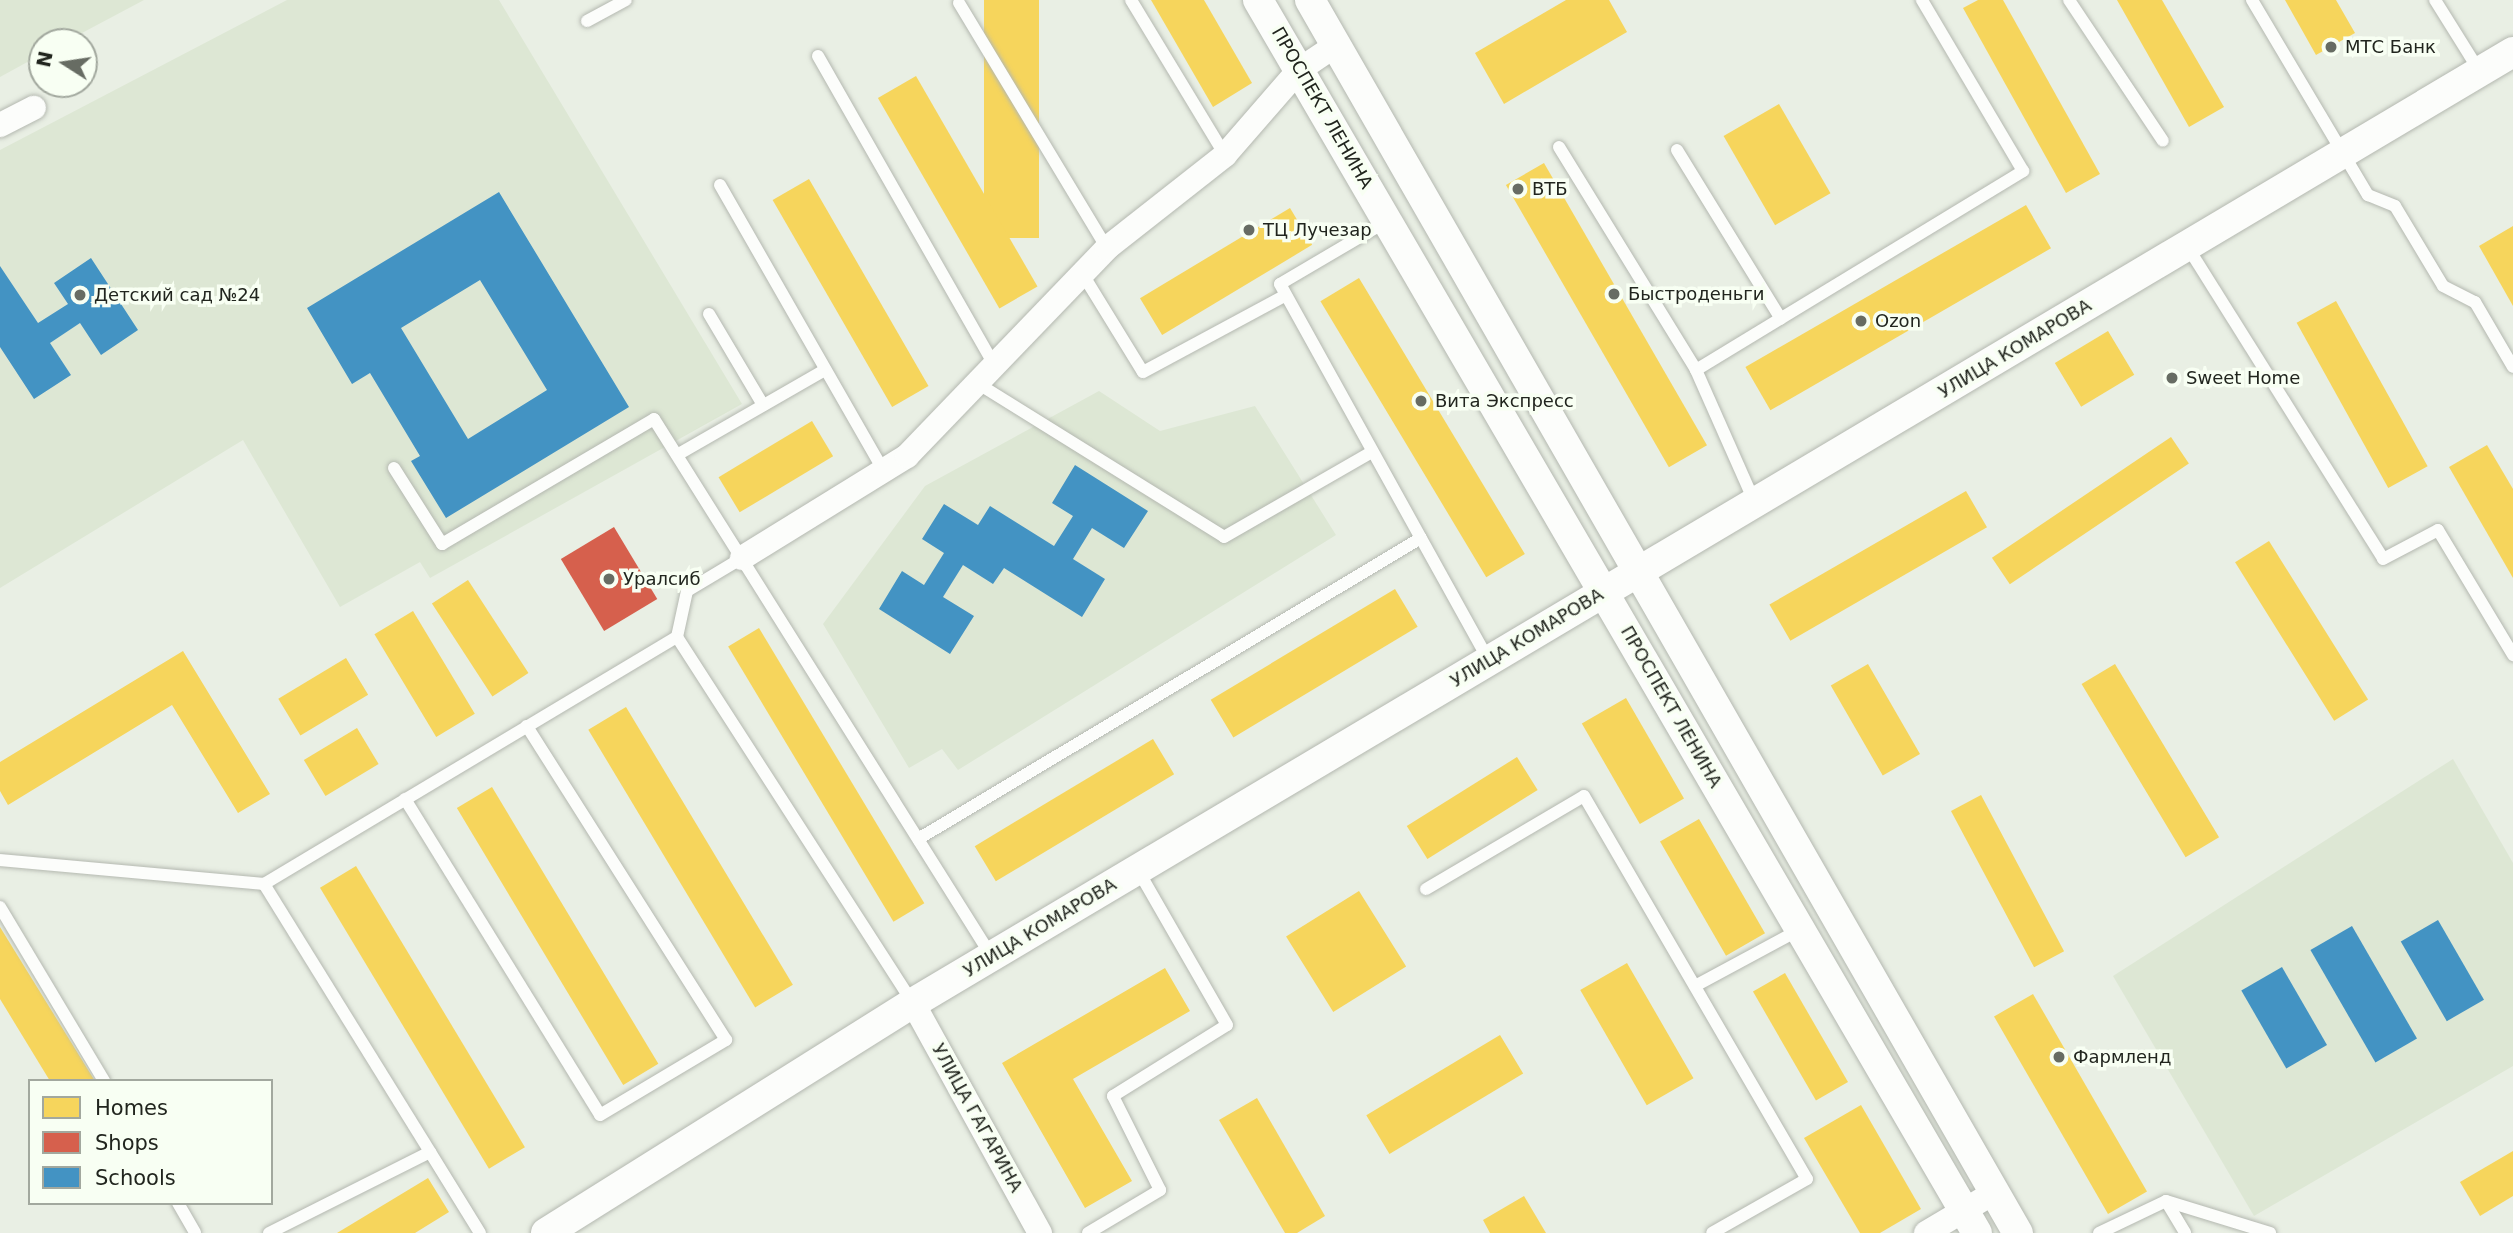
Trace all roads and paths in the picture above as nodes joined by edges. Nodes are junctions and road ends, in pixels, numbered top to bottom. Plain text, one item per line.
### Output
1 (626, 0) edge
2 (1131, 0) edge
3 (1258, 0) edge
4 (1310, 0) edge
5 (1922, 0) edge
6 (2069, 0) edge
7 (2252, 0) edge
8 (2435, 0) edge
9 (960, 3) dead end
10 (587, 21) dead end
11 (1336, 45) junction
12 (2513, 52) edge
13 (818, 56) dead end
14 (1299, 70) junction
15 (2481, 72) junction
16 (34, 107) dead end
17 (0, 125) edge
18 (2162, 141) dead end
19 (1559, 147) dead end
20 (1676, 150) dead end
21 (2343, 154) junction
22 (1225, 155) junction
23 (720, 186) dead end
24 (1387, 221) junction
25 (2187, 246) junction
26 (1107, 248) junction
27 (1082, 273) junction
28 (1286, 295) junction
29 (709, 314) dead end
30 (1781, 319) junction
31 (994, 364) junction
32 (2513, 368) edge
33 (825, 370) junction
34 (1696, 370) junction
35 (977, 383) junction
36 (763, 405) junction
37 (1372, 452) junction
38 (677, 455) junction
39 (394, 468) dead end
40 (883, 470) junction
41 (1755, 503) junction
42 (1420, 538) junction
43 (741, 558) junction
44 (1639, 572) junction
45 (1605, 592) junction
46 (677, 636) junction
47 (2513, 655) edge
48 (1489, 661) junction
49 (527, 726) junction
50 (405, 800) junction
51 (918, 839) junction
52 (0, 860) edge
53 (1138, 870) junction
54 (264, 884) junction
55 (1426, 889) dead end
56 (0, 907) edge
57 (1801, 929) junction
58 (992, 957) junction
59 (1695, 986) junction
60 (913, 1003) junction
61 (103, 1079) edge
62 (429, 1152) junction
63 (1994, 1192) junction
64 (2166, 1201) junction
65 (179, 1205) edge
66 (1970, 1222) edge
67 (195, 1233) edge
68 (269, 1233) edge
69 (480, 1233) edge
70 (546, 1233) edge
71 (1040, 1233) edge
72 (1088, 1233) edge
73 (1712, 1233) edge
74 (1926, 1233) edge
75 (2018, 1233) edge
76 (2099, 1233) edge
77 (2185, 1233) edge
78 (2270, 1233) edge

1 - 10 lane
2 - 22 lane
3 - 14 street, ПРОСПЕКТ ЛЕНИНА
4 - 11 street
5 - 30 lane
6 - 18 lane
7 - 21 lane
8 - 15 lane
9 - 26 lane
11 - 14 street
11 - 44 street
12 - 15 street, УЛИЦА КОМАРОВА
13 - 31 lane
14 - 22 street
14 - 24 street, ПРОСПЕКТ ЛЕНИНА
15 - 21 street, УЛИЦА КОМАРОВА
16 - 17 street
19 - 34 lane
20 - 30 lane
21 - 25 street, УЛИЦА КОМАРОВА
21 - 32 lane
22 - 26 street
23 - 33 lane
24 - 28 lane
24 - 45 street, ПРОСПЕКТ ЛЕНИНА
25 - 41 street, УЛИЦА КОМАРОВА
25 - 47 lane
26 - 27 street
27 - 28 lane
27 - 31 street
28 - 37 lane
29 - 36 lane
30 - 34 lane
31 - 35 street
33 - 36 lane
33 - 40 lane
34 - 41 lane
35 - 37 lane
35 - 40 street
36 - 38 lane
37 - 42 lane
38 - 39 lane
38 - 43 lane
40 - 43 street
41 - 44 street, УЛИЦА КОМАРОВА
42 - 48 lane
42 - 51 lane
43 - 46 lane
43 - 51 lane
44 - 45 street, УЛИЦА КОМАРОВА
44 - 63 street
45 - 48 street, УЛИЦА КОМАРОВА
45 - 57 street, ПРОСПЕКТ ЛЕНИНА
46 - 49 lane
46 - 60 lane
48 - 53 street, УЛИЦА КОМАРОВА
49 - 50 lane
49 - 50 lane
50 - 54 lane
51 - 58 lane
52 - 54 lane
53 - 58 street, УЛИЦА КОМАРОВА
53 - 72 lane
54 - 62 lane
55 - 59 lane
56 - 61 lane
57 - 59 lane
57 - 66 street, ПРОСПЕКТ ЛЕНИНА
58 - 60 street, УЛИЦА КОМАРОВА
59 - 73 lane
60 - 70 street, УЛИЦА КОМАРОВА
60 - 71 street, УЛИЦА ГАГАРИНА
62 - 68 lane
62 - 69 lane
63 - 66 street
63 - 75 street
64 - 76 lane
64 - 77 lane
64 - 78 lane
65 - 67 lane
66 - 74 street

